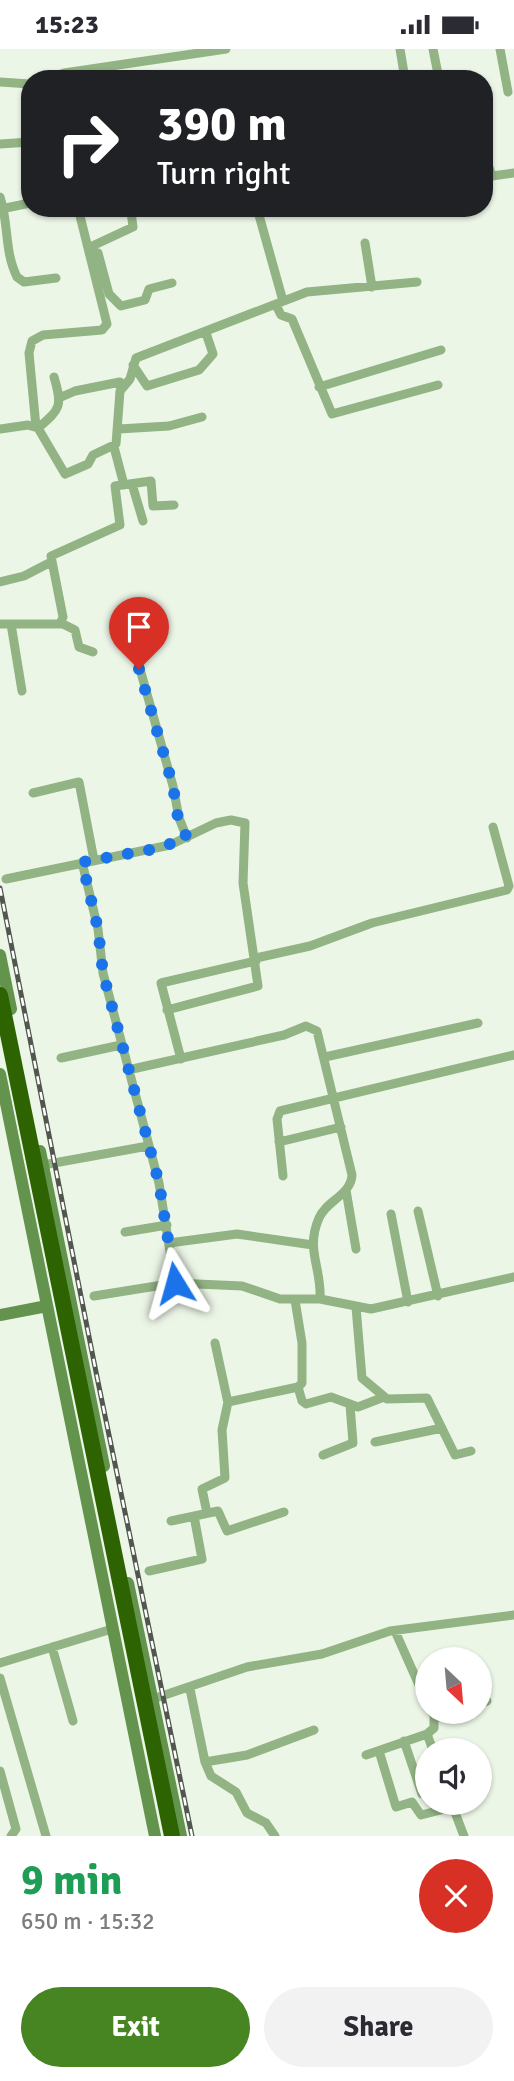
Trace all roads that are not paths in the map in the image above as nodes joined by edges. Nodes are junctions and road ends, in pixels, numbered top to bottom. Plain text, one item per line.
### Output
1 (226, 49) edge
2 (400, 49) edge
3 (433, 49) edge
4 (500, 49) edge
5 (84, 70) edge
6 (404, 70) edge
7 (437, 70) edge
8 (0, 82) edge
9 (21, 83) edge
10 (508, 92) dead end
11 (21, 143) edge
12 (0, 144) edge
13 (514, 173) edge
14 (493, 175) edge
15 (0, 197) edge
16 (21, 206) edge
17 (2, 209) edge
18 (80, 217) edge
19 (131, 217) edge
20 (259, 217) edge
21 (365, 243) dead end
22 (88, 250) junction
23 (56, 278) dead end
24 (417, 282) dead end
25 (172, 283) dead end
26 (372, 287) junction
27 (279, 303) junction
28 (206, 333) junction
29 (441, 350) dead end
30 (132, 364) junction
31 (54, 377) dead end
32 (120, 382) dead end
33 (438, 385) dead end
34 (319, 387) junction
35 (59, 398) junction
36 (202, 417) dead end
37 (1, 426) edge
38 (37, 428) junction
39 (119, 429) junction
40 (114, 447) junction
41 (128, 484) junction
42 (174, 505) dead end
43 (143, 521) dead end
44 (51, 562) junction
45 (0, 582) edge
46 (61, 623) junction
47 (0, 624) edge
48 (11, 624) junction
49 (93, 652) dead end
50 (136, 655) dead end
51 (23, 691) dead end
52 (33, 793) dead end
53 (493, 827) dead end
54 (187, 838) junction
55 (94, 860) junction
56 (82, 862) junction
57 (6, 879) dead end
58 (0, 955) edge
59 (256, 960) junction
60 (0, 995) edge
61 (167, 1010) junction
62 (478, 1023) dead end
63 (0, 1038) edge
64 (121, 1045) junction
65 (514, 1055) edge
66 (325, 1057) junction
67 (61, 1058) dead end
68 (181, 1059) junction
69 (128, 1070) junction
70 (0, 1074) edge
71 (335, 1098) junction
72 (341, 1127) junction
73 (279, 1142) junction
74 (148, 1146) junction
75 (43, 1165) junction
76 (283, 1176) dead end
77 (346, 1190) junction
78 (418, 1211) dead end
79 (391, 1214) dead end
80 (167, 1225) junction
81 (125, 1232) dead end
82 (169, 1243) junction
83 (313, 1245) junction
84 (356, 1249) dead end
85 (61, 1251) junction
86 (37, 1255) junction
87 (514, 1277) edge
88 (175, 1283) junction
89 (94, 1296) dead end
90 (438, 1296) junction
91 (320, 1299) junction
92 (295, 1300) junction
93 (408, 1302) junction
94 (47, 1306) junction
95 (356, 1307) junction
96 (0, 1315) edge
97 (215, 1343) dead end
98 (298, 1387) junction
99 (384, 1397) junction
100 (228, 1403) junction
101 (350, 1405) junction
102 (442, 1428) junction
103 (374, 1442) dead end
104 (471, 1451) dead end
105 (323, 1455) dead end
106 (284, 1512) dead end
107 (207, 1513) junction
108 (194, 1516) junction
109 (171, 1521) dead end
110 (149, 1571) dead end
111 (132, 1601) junction
112 (107, 1605) junction
113 (514, 1615) edge
114 (112, 1629) junction
115 (395, 1631) junction
116 (52, 1647) junction
117 (0, 1663) edge
118 (415, 1676) edge
119 (0, 1678) edge
120 (190, 1689) junction
121 (152, 1699) junction
122 (73, 1721) dead end
123 (434, 1724) edge
124 (314, 1730) dead end
125 (428, 1734) junction
126 (429, 1738) edge
127 (404, 1741) junction
128 (379, 1751) junction
129 (366, 1755) dead end
130 (205, 1762) junction
131 (0, 1771) edge
132 (415, 1773) edge
133 (175, 1806) junction
134 (149, 1811) junction
135 (11, 1836) edge
136 (46, 1836) edge
137 (155, 1836) edge
138 (162, 1836) edge
139 (173, 1836) edge
140 (181, 1836) edge
141 (275, 1836) edge
142 (464, 1836) edge

1 - 5 street
2 - 6 street
3 - 7 street
4 - 10 street
8 - 9 street
11 - 12 street
13 - 14 street
15 - 17 street
16 - 17 street
17 - 23 street
18 - 22 street
19 - 22 street
20 - 27 street
21 - 26 street
22 - 25 street
22 - 38 street
24 - 26 street
26 - 27 street
27 - 28 street
27 - 34 street
28 - 30 street
28 - 30 street
29 - 34 street
30 - 39 street
31 - 35 street
32 - 35 street
33 - 34 street
35 - 38 street
36 - 39 street
37 - 38 street
38 - 40 street
39 - 40 street
40 - 41 street
41 - 42 street
41 - 43 street
41 - 44 street
44 - 45 street
44 - 46 street
46 - 48 street
46 - 49 street
47 - 48 street
48 - 51 street
50 - 54 street
52 - 55 street
53 - 59 street
54 - 55 street
54 - 59 street
55 - 56 street
56 - 57 street
56 - 64 street
58 - 75 street
59 - 61 street
59 - 61 street
60 - 139 highway, bridge
61 - 68 street
62 - 66 street
63 - 138 highway
64 - 67 street
64 - 69 street
65 - 71 street
66 - 68 street
66 - 71 street
68 - 69 street
69 - 74 street
70 - 86 street
71 - 72 street
71 - 73 street
72 - 73 street
72 - 77 street
73 - 76 street
74 - 75 street
74 - 80 street
75 - 85 street
77 - 83 street
77 - 84 street
78 - 90 street
79 - 93 street
80 - 81 street
80 - 82 street
82 - 83 street
82 - 88 street
83 - 91 street
85 - 86 street
85 - 111 street
86 - 94 street
87 - 90 street
88 - 89 street
88 - 92 street
90 - 93 street
91 - 92 street
91 - 95 street
92 - 98 street
93 - 95 street
94 - 96 street
94 - 112 street
95 - 99 street
97 - 100 street
98 - 100 street
98 - 101 street
99 - 101 street
99 - 102 street
100 - 107 street
101 - 105 street
102 - 103 street
102 - 104 street
106 - 107 street
107 - 108 street
108 - 109 street
108 - 110 street
111 - 112 street
111 - 121 street
112 - 114 street
113 - 115 street
114 - 116 street
114 - 134 street
115 - 118 street
115 - 120 street
116 - 117 street
116 - 122 street
119 - 136 street
120 - 121 street
120 - 130 street
121 - 133 street
123 - 125 street
124 - 130 street
125 - 126 street
125 - 127 street
127 - 128 street
127 - 132 street
128 - 129 street
128 - 142 street
130 - 141 street
131 - 135 street
133 - 134 street
133 - 140 street
134 - 137 street

